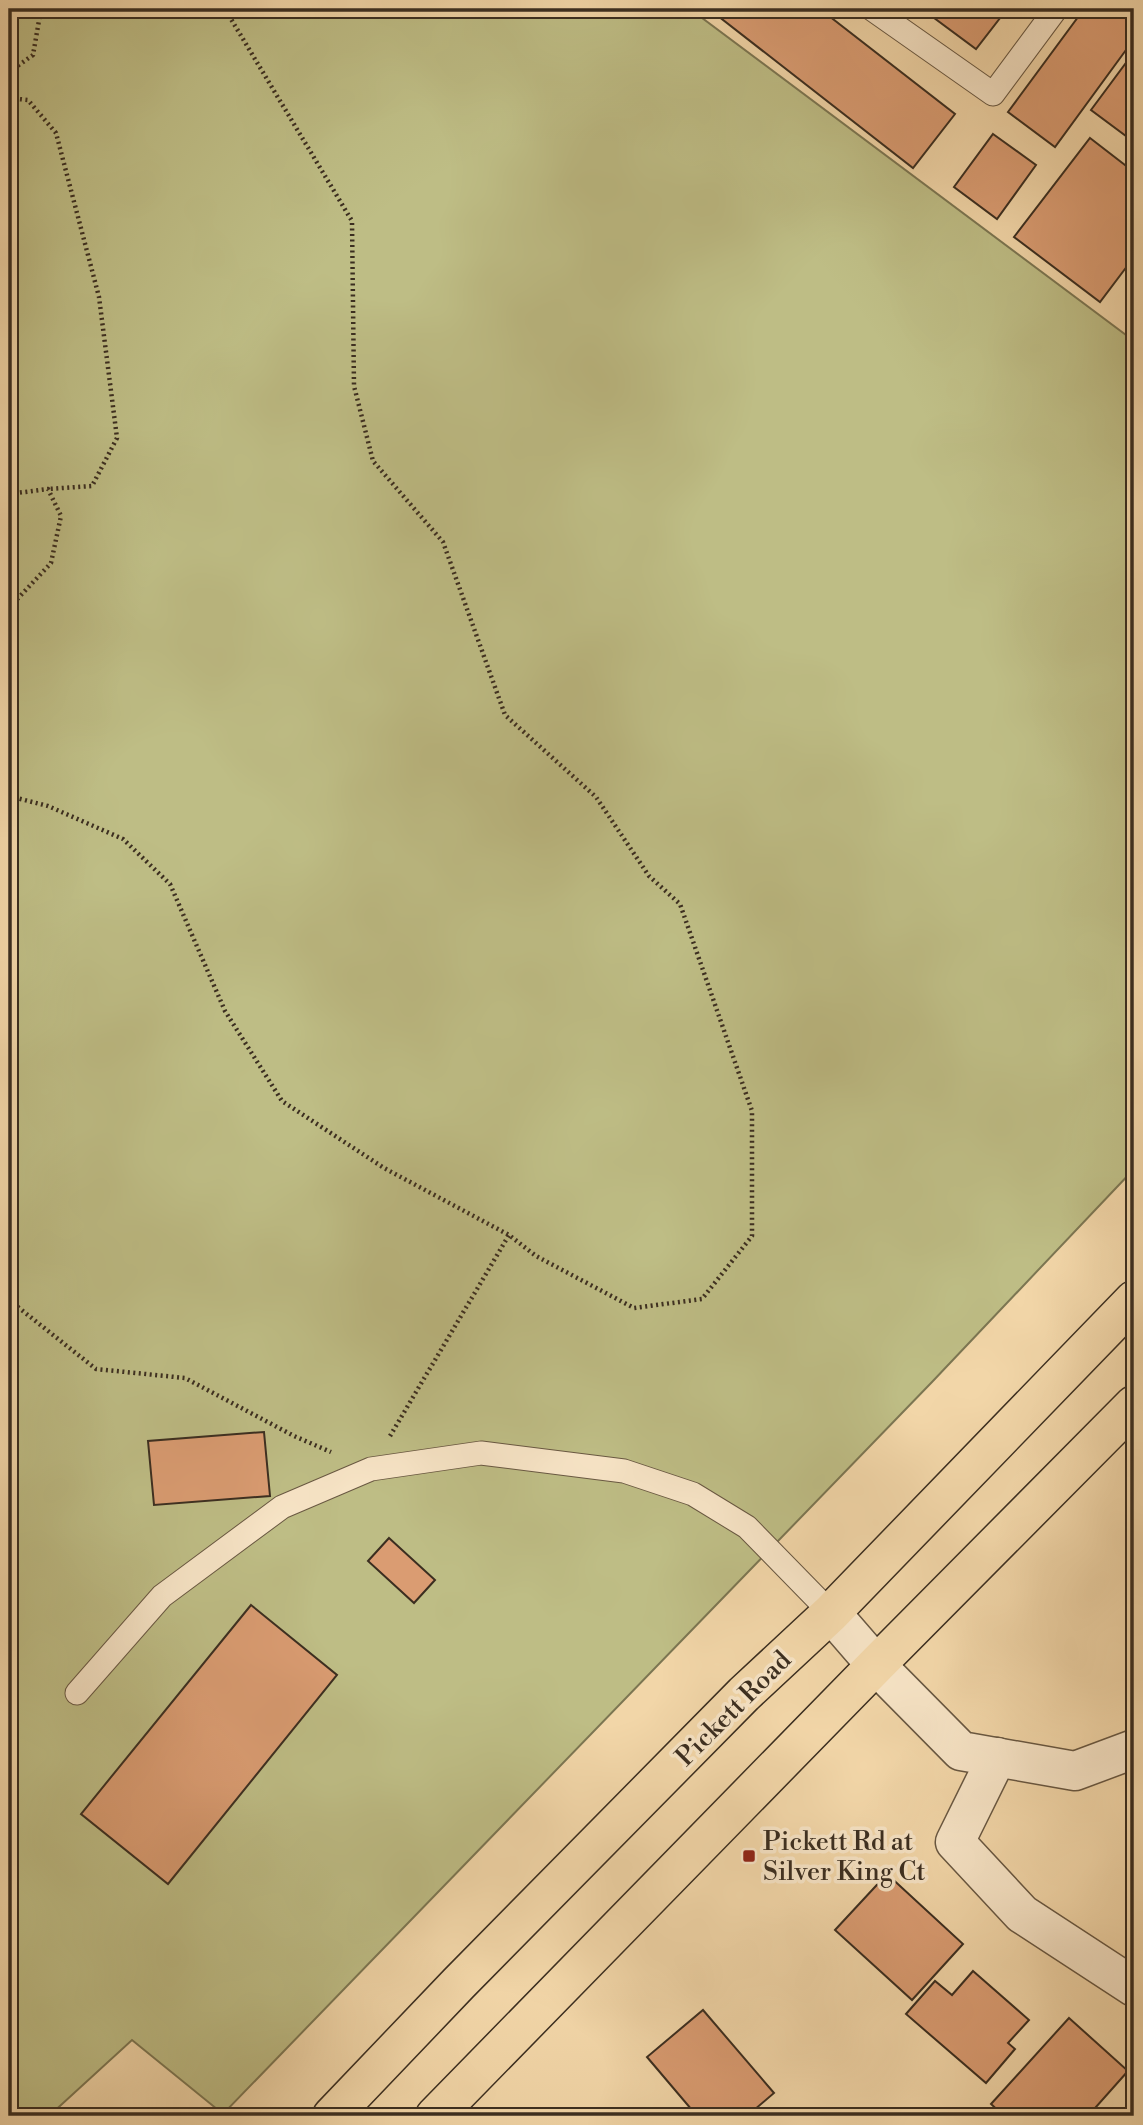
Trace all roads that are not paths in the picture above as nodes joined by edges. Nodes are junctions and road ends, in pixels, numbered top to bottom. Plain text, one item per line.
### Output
1 (872, 9) edge
2 (1056, 9) edge
3 (1134, 1300) edge
4 (1134, 1405) edge
5 (831, 1613) junction
6 (876, 1665) junction
7 (77, 1693) dead end
8 (1134, 1749) edge
9 (997, 1757) junction
10 (1134, 1987) edge
11 (331, 2116) edge
12 (435, 2116) edge

1 - 2 lane
3 - 5 main road, Pickett Road
4 - 6 main road
5 - 6 street
5 - 7 lane
5 - 11 main road, Pickett Road
6 - 9 street
6 - 12 main road
8 - 9 street
9 - 10 street

